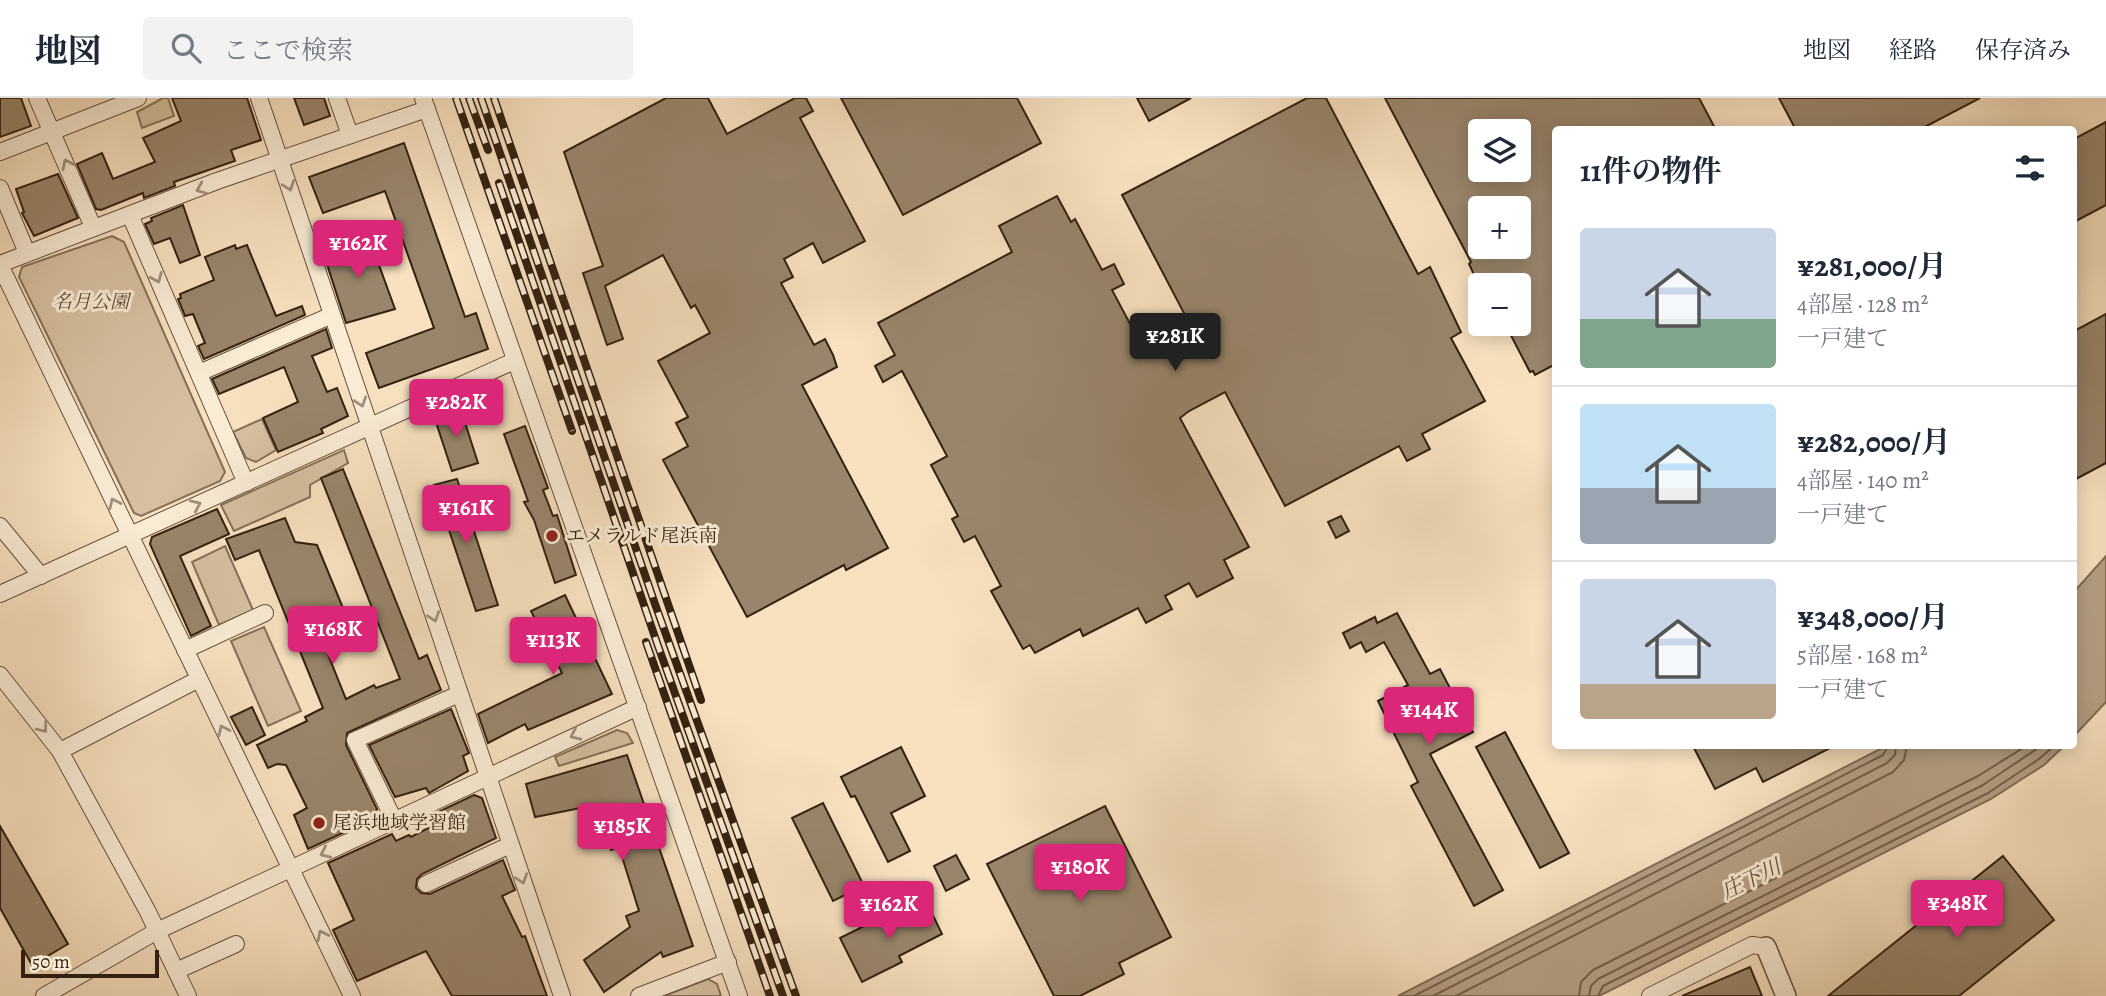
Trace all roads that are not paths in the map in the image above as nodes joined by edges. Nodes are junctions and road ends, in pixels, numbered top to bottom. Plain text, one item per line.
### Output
1 (37, 98) edge
2 (138, 98) edge
3 (259, 98) edge
4 (337, 98) edge
5 (425, 104) edge
6 (50, 133) junction
7 (350, 135) junction
8 (0, 152) edge
9 (280, 159) junction
10 (0, 188) edge
11 (130, 215) junction
12 (93, 227) junction
13 (27, 253) junction
14 (0, 265) edge
15 (332, 316) junction
16 (514, 361) junction
17 (199, 373) junction
18 (369, 427) junction
19 (246, 482) junction
20 (0, 526) edge
21 (130, 535) junction
22 (41, 576) junction
23 (0, 594) edge
24 (265, 613) dead end
25 (185, 649) junction
26 (0, 675) edge
27 (199, 679) junction
28 (459, 694) junction
29 (638, 707) junction
30 (61, 751) junction
31 (487, 776) junction
32 (394, 820) junction
33 (510, 845) junction
34 (290, 869) junction
35 (426, 884) dead end
36 (158, 931) junction
37 (236, 944) dead end
38 (1766, 947) joint
39 (727, 962) junction
40 (176, 971) junction
41 (44, 996) edge
42 (188, 996) edge
43 (352, 996) edge
44 (562, 996) edge
45 (639, 996) edge
46 (739, 996) edge
47 (1650, 996) edge
48 (1786, 996) edge

1 - 6 street
2 - 6 street
3 - 9 street
4 - 7 street
5 - 7 street
5 - 16 street
6 - 8 street
12 -> 6 street
7 - 9 street
9 -> 11 street
9 -> 15 street
10 - 13 street
11 - 12 street
11 -> 17 street
12 - 13 street
13 - 14 street
21 -> 14 street
15 - 17 street
15 -> 18 street
16 - 18 street
16 - 29 street
17 - 19 street
18 - 19 street
18 -> 28 street
21 -> 19 street
20 - 22 street
21 - 22 street
21 - 25 street
22 - 23 street
24 - 25 street
25 - 27 street
26 -> 30 street
27 - 30 street
34 -> 27 street
28 - 31 street
28 - 32 street
29 -> 31 street
29 - 39 street
30 - 36 street
31 - 32 street
31 - 33 street
32 -> 34 street
33 - 35 street
33 -> 44 street
34 - 36 street
43 -> 34 street
36 - 40 street
36 - 41 street
37 - 40 street
38 - 47 street
38 - 48 street
39 - 45 street
39 - 46 street
40 - 42 street

